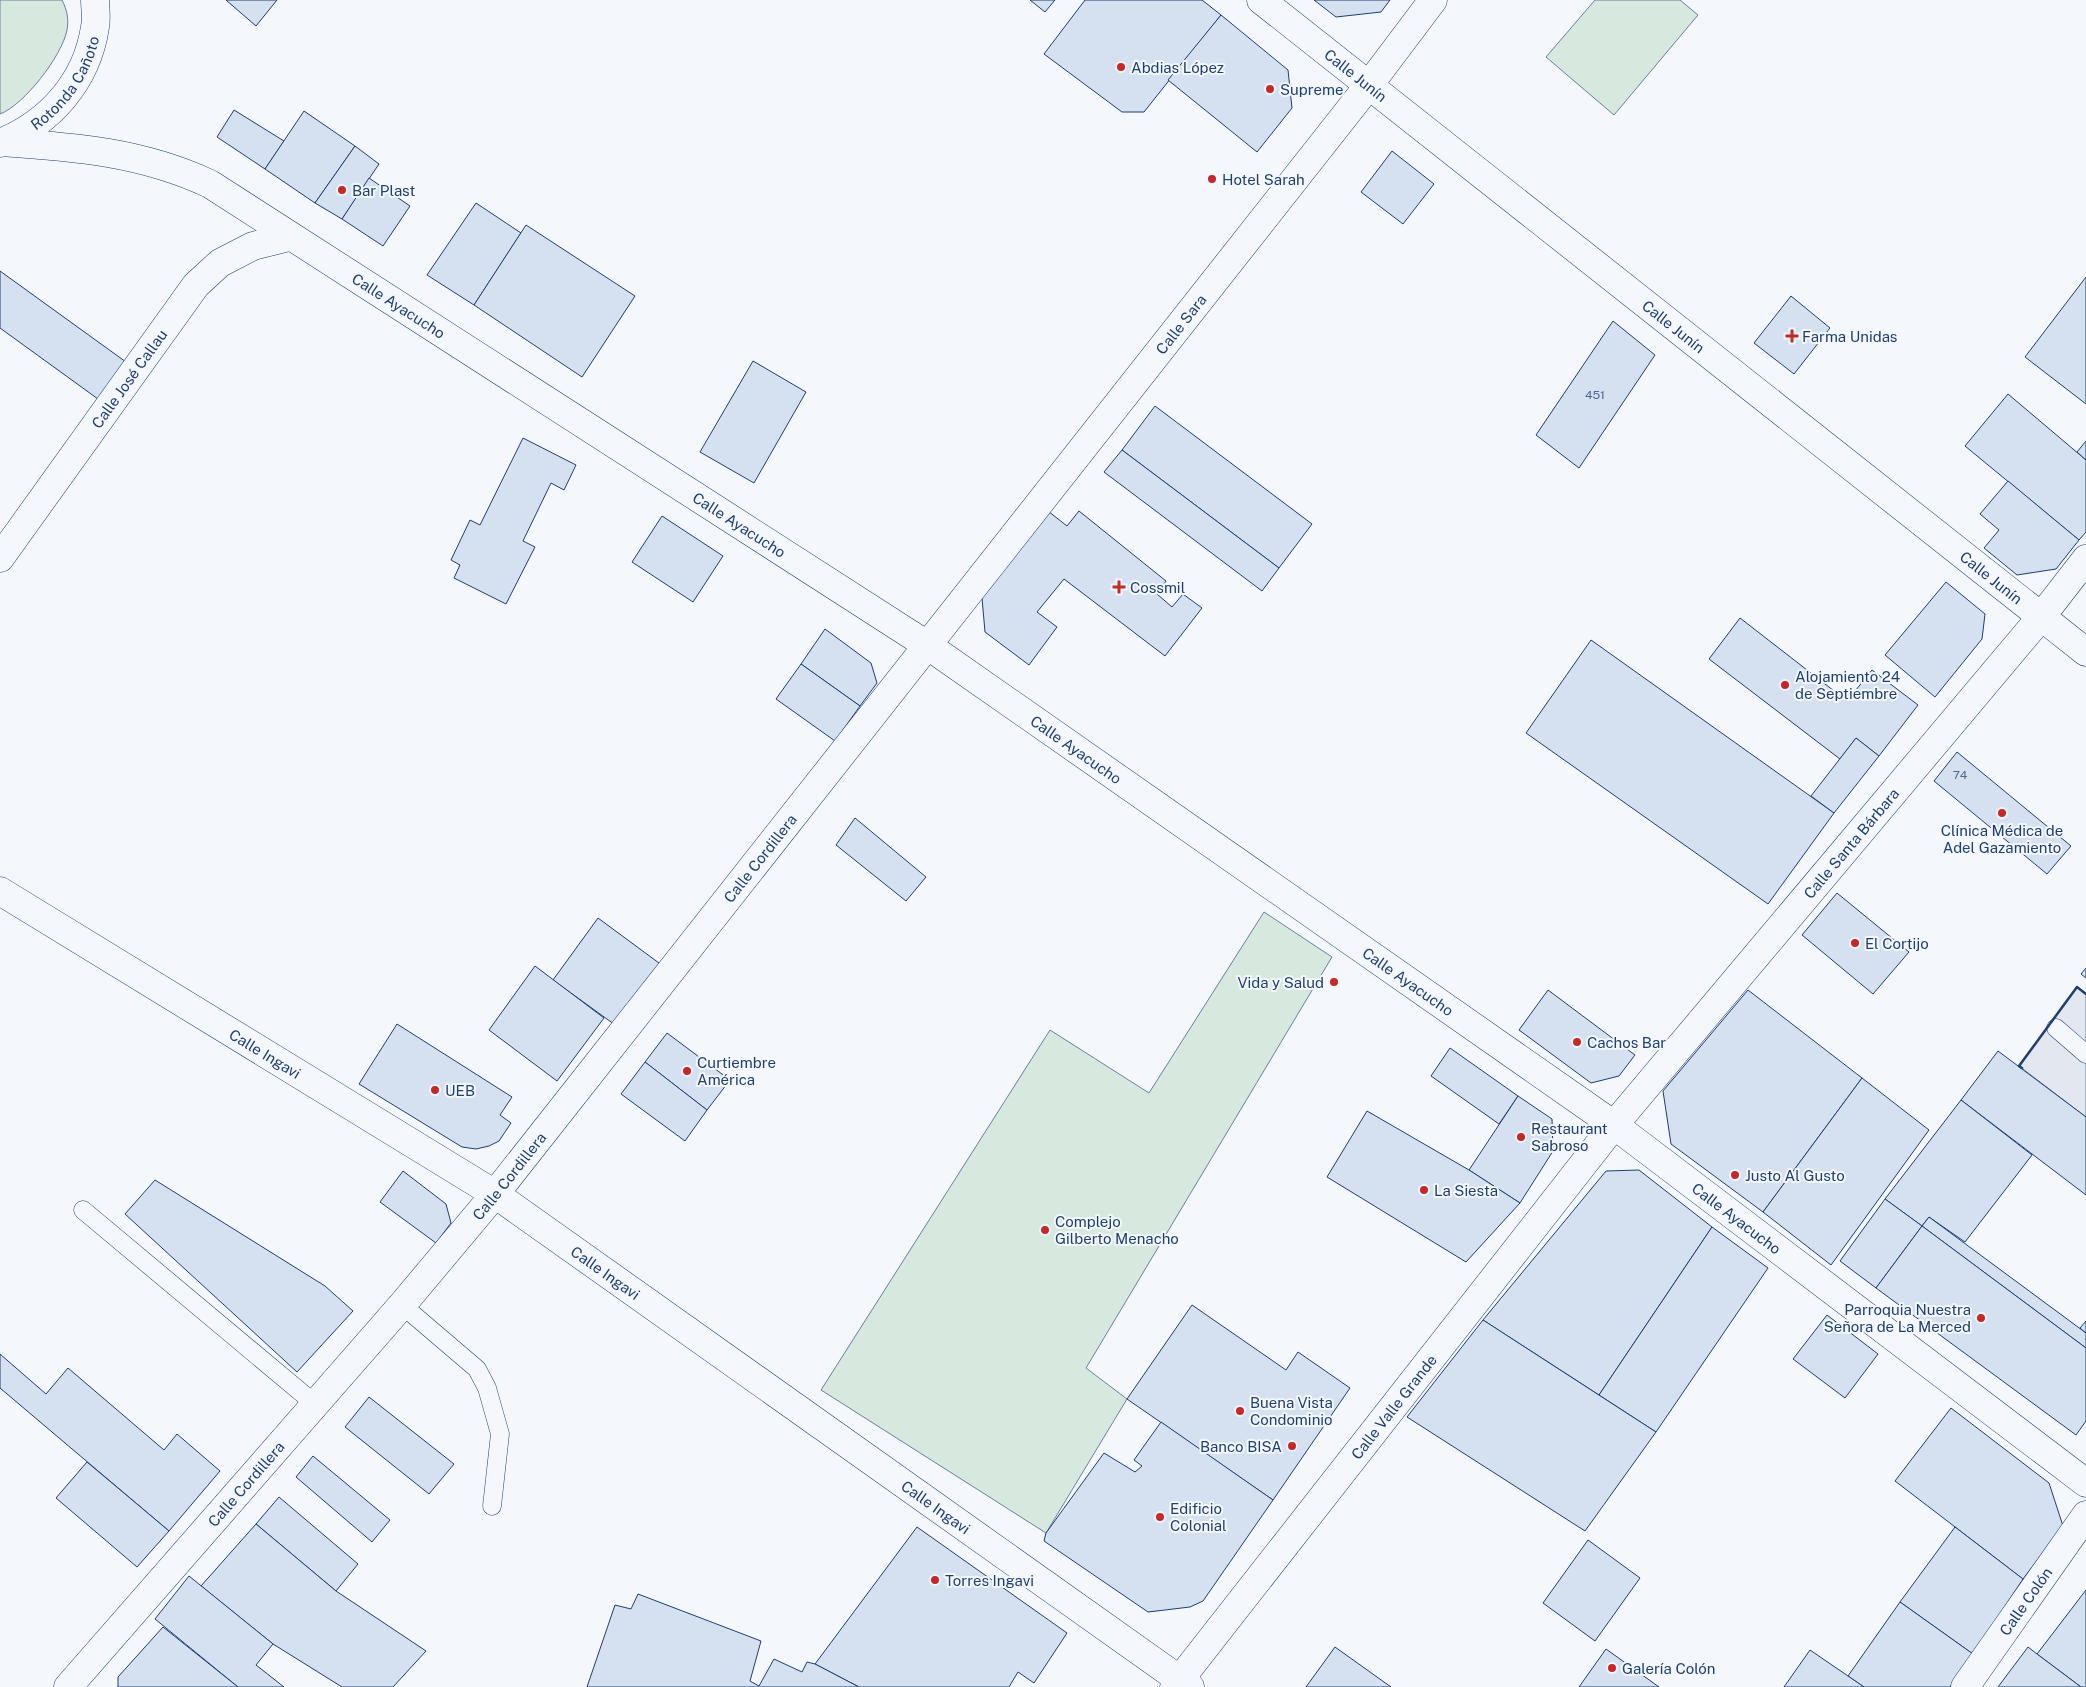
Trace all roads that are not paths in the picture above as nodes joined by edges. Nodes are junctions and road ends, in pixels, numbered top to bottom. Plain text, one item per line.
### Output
1 (115, 0) edge
2 (1261, 0) edge
3 (1433, 0) edge
4 (96, 12) edge
5 (1369, 85) junction
6 (1, 143) edge
7 (289, 237) junction
8 (0, 558) edge
9 (2086, 559) edge
10 (2041, 617) junction
11 (927, 645) junction
12 (2086, 652) edge
13 (0, 891) edge
14 (2056, 1028) dead end
15 (2086, 1054) edge
16 (1614, 1126) junction
17 (495, 1194) junction
18 (83, 1210) dead end
19 (402, 1305) junction
20 (314, 1404) junction
21 (2086, 1483) edge
22 (492, 1506) dead end
23 (2086, 1515) edge
24 (1182, 1685) edge
25 (68, 1687) edge
26 (1965, 1687) edge

1 - 4 street
2 - 5 street, Calle Junín
3 - 5 street, Calle Sara
4 - 6 street, Rotonda Cañoto
5 - 10 street, Calle Junín
5 - 11 street, Calle Sara
6 - 7 street, Calle Ayacucho
7 - 8 street, Calle José Callau
7 - 11 street, Calle Ayacucho
9 - 10 street, Calle Santa Bárbara
10 - 12 street, Calle Junín
10 - 16 street, Calle Santa Bárbara
11 - 16 street, Calle Ayacucho
11 - 17 street, Calle Cordillera
13 - 17 street, Calle Ingavi
14 - 15 lane
16 - 21 street, Calle Ayacucho
16 - 24 street, Calle Valle Grande
17 - 19 street, Calle Cordillera
17 - 24 street, Calle Ingavi
18 - 20 lane
19 - 20 street, Calle Cordillera
19 - 22 lane
20 - 25 street, Calle Cordillera
23 - 26 street, Calle Colón

